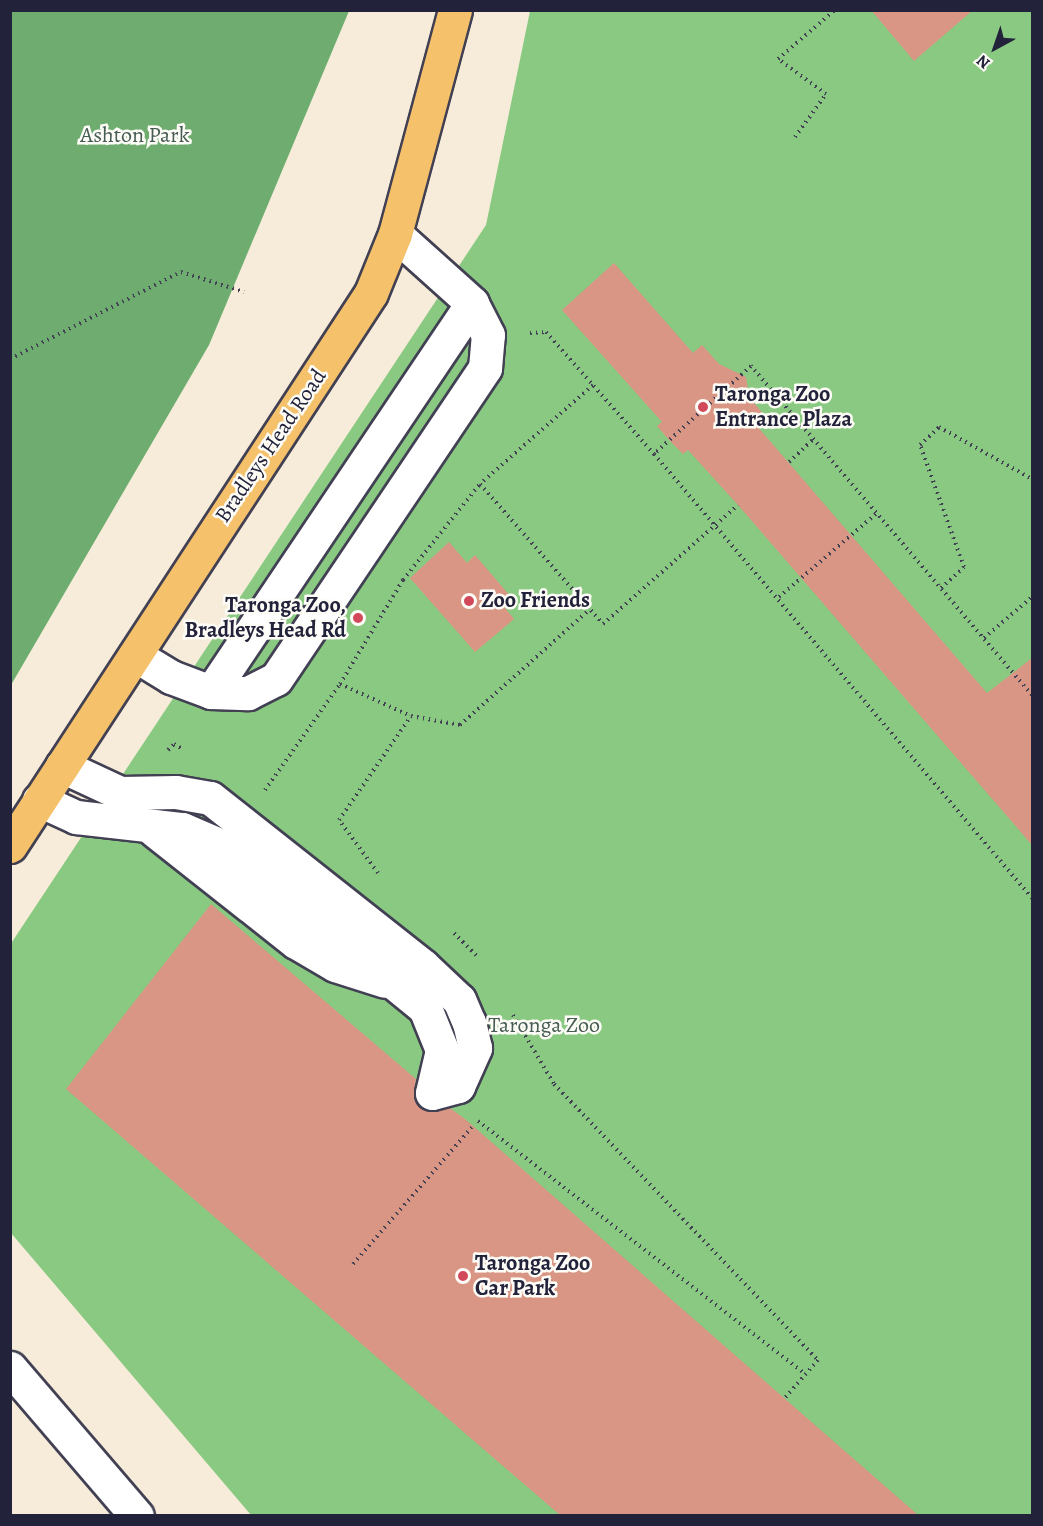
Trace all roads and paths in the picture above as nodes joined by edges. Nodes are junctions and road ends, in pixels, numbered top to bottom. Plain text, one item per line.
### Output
1 (455, 10) edge
2 (835, 10) edge
3 (795, 137) dead end
4 (395, 234) junction
5 (244, 292) dead end
6 (472, 303) junction
7 (488, 334) junction
8 (10, 359) edge
9 (593, 385) junction
10 (814, 439) junction
11 (654, 454) junction
12 (789, 462) dead end
13 (1032, 479) edge
14 (738, 505) dead end
15 (878, 513) junction
16 (716, 524) junction
17 (941, 588) junction
18 (779, 597) junction
19 (1032, 597) edge
20 (590, 609) junction
21 (984, 638) junction
22 (135, 655) junction
23 (340, 684) dead end
24 (211, 692) junction
25 (1032, 695) edge
26 (411, 716) junction
27 (62, 766) junction
28 (39, 800) junction
29 (10, 846) edge
30 (381, 878) dead end
31 (1032, 898) edge
32 (447, 928) dead end
33 (485, 967) dead end
34 (508, 1006) dead end
35 (353, 1264) dead end
36 (10, 1368) edge
37 (805, 1374) junction
38 (784, 1399) dead end
39 (137, 1515) edge

1 - 4 main road, Bradleys Head Road
2 - 3 path
4 - 6 street
4 - 22 main road, Bradleys Head Road
5 - 8 path
6 - 7 street
6 - 24 street
7 - 9 path
7 - 24 street
9 - 11 path
9 - 20 path
10 - 11 path
10 - 12 path
10 - 15 path
11 - 16 path
13 - 17 path
14 - 16 path
15 - 17 path
15 - 18 path
16 - 18 path
16 - 20 path
17 - 21 path
18 - 31 path
19 - 21 path
20 - 26 path
21 - 25 path
22 - 24 street
22 - 27 main road, Bradleys Head Road
23 - 26 path
26 - 30 path
27 - 28 main road, Bradleys Head Road
27 - 28 street
28 - 29 main road, Bradleys Head Road
32 - 33 path
34 - 37 path
35 - 37 path
36 - 39 street
37 - 38 path

